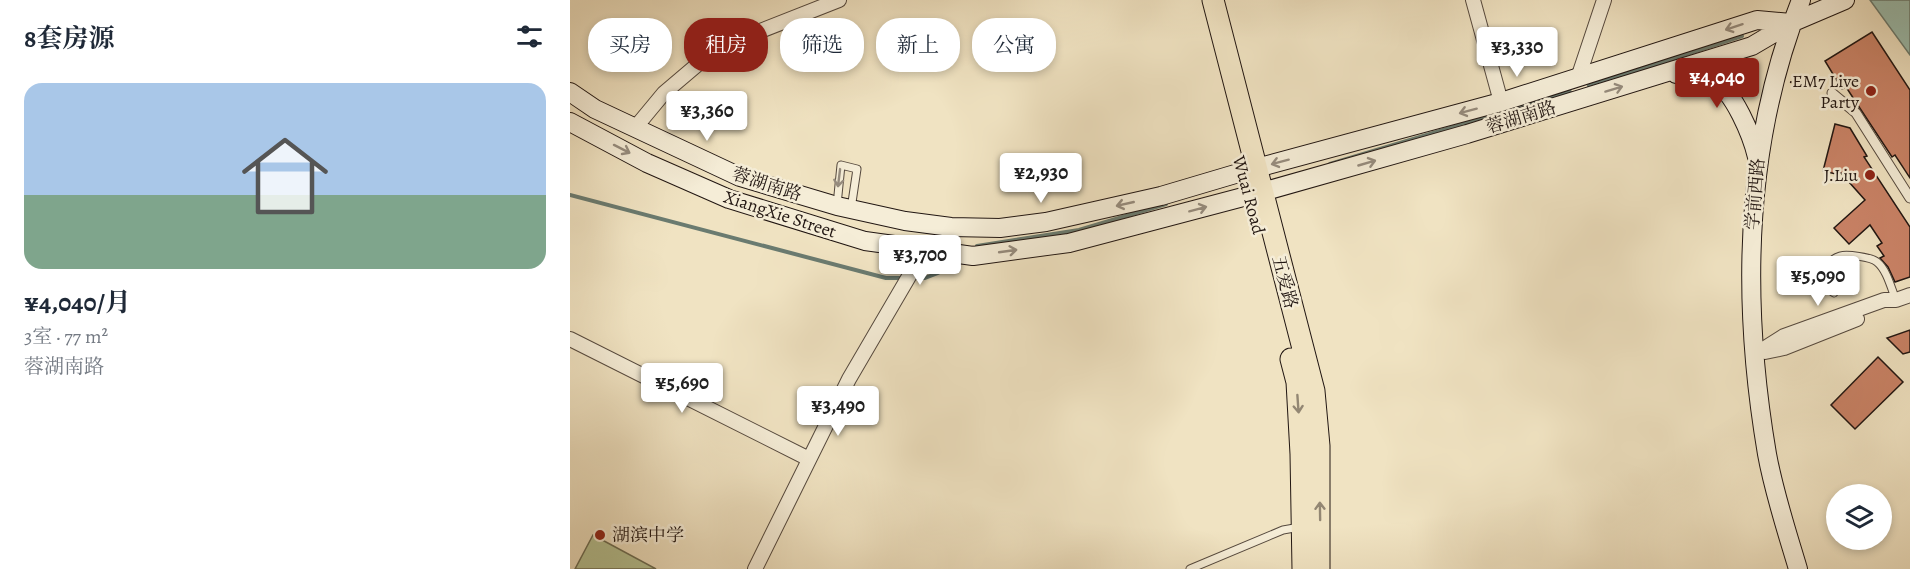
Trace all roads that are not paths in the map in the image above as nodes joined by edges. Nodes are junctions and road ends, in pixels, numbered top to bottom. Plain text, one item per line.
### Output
1 (839, 0) edge
2 (1202, 0) edge
3 (1213, 0) edge
4 (1473, 0) edge
5 (1604, 0) edge
6 (1801, 0) edge
7 (1845, 0) edge
8 (1791, 23) junction
9 (1665, 74) junction
10 (1578, 78) junction
11 (570, 92) edge
12 (1832, 93) dead end
13 (1583, 98) junction
14 (1501, 102) junction
15 (570, 122) edge
16 (634, 128) junction
17 (1758, 158) junction
18 (1249, 170) junction
19 (1256, 194) junction
20 (1910, 198) edge
21 (844, 207) junction
22 (920, 256) junction
23 (1834, 293) dead end
24 (1910, 295) edge
25 (1896, 300) junction
26 (570, 339) edge
27 (1754, 355) junction
28 (808, 459) junction
29 (1304, 526) junction
30 (1790, 542) junction
31 (755, 569) edge
32 (1191, 569) edge
33 (1304, 569) edge
34 (1319, 569) edge
35 (1788, 569) edge
36 (1798, 569) edge
37 (1813, 569) edge

1 - 16 street
2 - 18 main road, Wuai Road
3 - 18 main road
4 - 14 street
5 - 10 street
6 - 8 main road, 学前西路
7 - 8 main road
8 - 9 main road, 蓉湖南路
8 -> 10 main road, 蓉湖南路
8 - 17 main road, 学前西路
13 -> 9 main road, 蓉湖南路
9 - 17 main road
10 - 13 main road
10 - 14 main road, 蓉湖南路
11 - 16 main road, 蓉湖南路
12 - 20 street
19 -> 13 main road, 蓉湖南路
14 -> 18 main road, 蓉湖南路
15 -> 22 main road, XiangXie Street
16 - 21 main road, 蓉湖南路
17 - 27 main road, 学前西路
18 - 19 main road, Wuai Road
18 -> 21 main road, 蓉湖南路
22 -> 19 main road, XiangXie Street
19 -> 29 main road, Wuai Road
34 -> 19 main road, 五爱路
21 -> 21 lane
22 - 28 street
23 - 25 lane
24 - 25 street
25 - 27 street
26 - 28 street
27 - 30 main road, 学前西路
28 - 31 street
29 - 32 lane
29 - 33 main road, Wuai Road
30 - 35 main road
30 - 36 main road, 学前西路
30 - 37 main road

